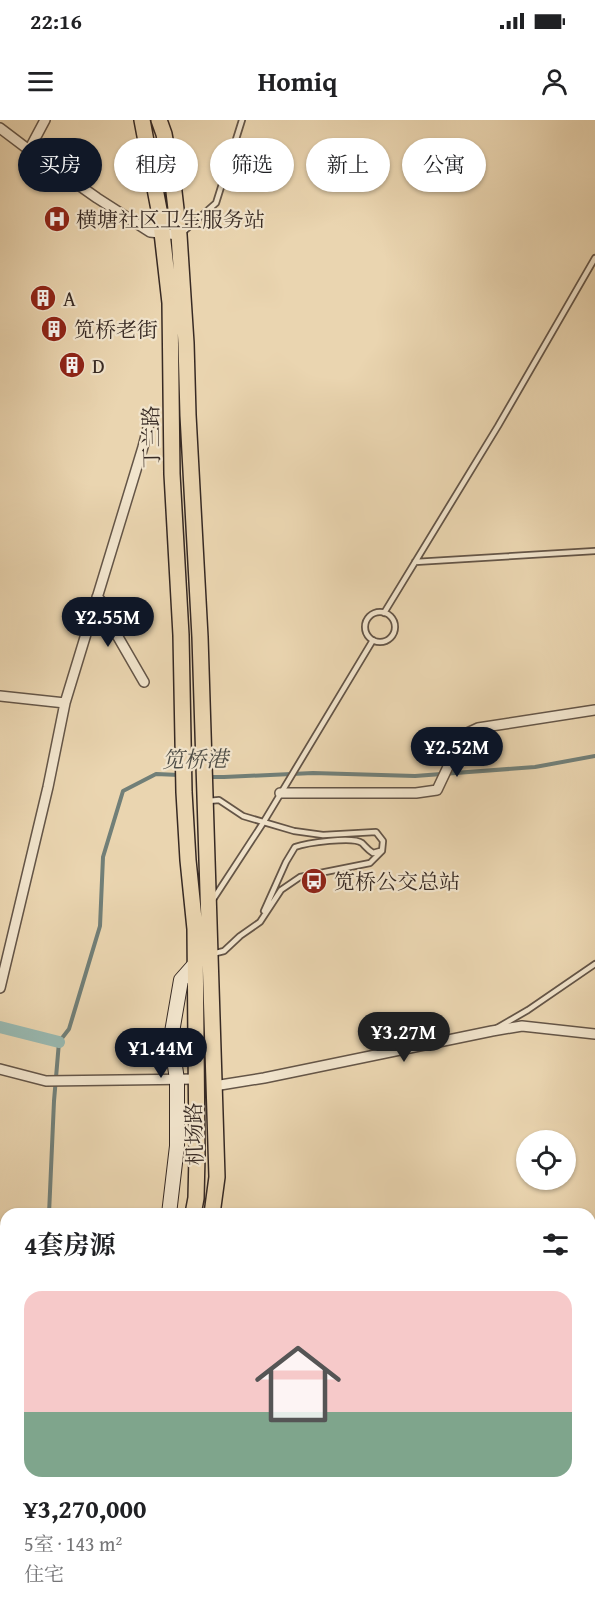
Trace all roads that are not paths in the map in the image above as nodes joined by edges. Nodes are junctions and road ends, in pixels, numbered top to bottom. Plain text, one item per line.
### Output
1 (45, 120) edge
2 (142, 120) edge
3 (159, 120) edge
4 (242, 120) edge
5 (0, 128) edge
6 (35, 138) edge
7 (18, 142) edge
8 (88, 192) edge
9 (162, 234) junction
10 (179, 235) junction
11 (595, 258) edge
12 (151, 416) dead end
13 (595, 552) edge
14 (415, 562) junction
15 (97, 597) junction
16 (384, 613) junction
17 (373, 640) junction
18 (144, 682) dead end
19 (0, 696) edge
20 (65, 704) junction
21 (595, 710) edge
22 (282, 790) junction
23 (204, 795) junction
24 (263, 823) junction
25 (382, 850) junction
26 (200, 911) junction
27 (260, 922) junction
28 (202, 959) junction
29 (595, 964) edge
30 (0, 988) edge
31 (492, 1030) junction
32 (595, 1034) edge
33 (0, 1069) edge
34 (196, 1079) junction
35 (177, 1080) junction
36 (214, 1086) junction
37 (170, 1208) edge
38 (194, 1208) edge
39 (213, 1208) edge

1 - 6 street
2 - 9 main road, 丁兰路
3 - 10 main road, 丁兰路
4 - 10 lane
5 - 7 street
8 - 9 street
9 - 10 street
9 - 26 main road, 丁兰路
10 - 23 main road, 丁兰路
11 - 14 lane
12 - 15 street
13 - 14 lane
14 - 16 lane
15 - 18 street
15 - 20 street
16 - 17 lane
16 - 17 lane
17 - 22 lane
19 - 20 street
20 - 30 street
21 - 22 street
22 - 24 lane
23 - 24 lane
23 - 26 main road
24 - 25 lane
24 - 26 lane
25 - 27 lane
25 - 27 lane
26 - 28 main road, 机场路
27 - 28 lane
28 - 34 main road, 机场路
28 - 35 main road, 机场路
28 - 36 main road, 机场路
29 - 31 lane
31 - 32 street
31 - 36 street
33 - 35 street
34 - 35 street
34 - 38 main road, 机场路
35 - 37 main road, 机场路
36 - 39 main road, 机场路

